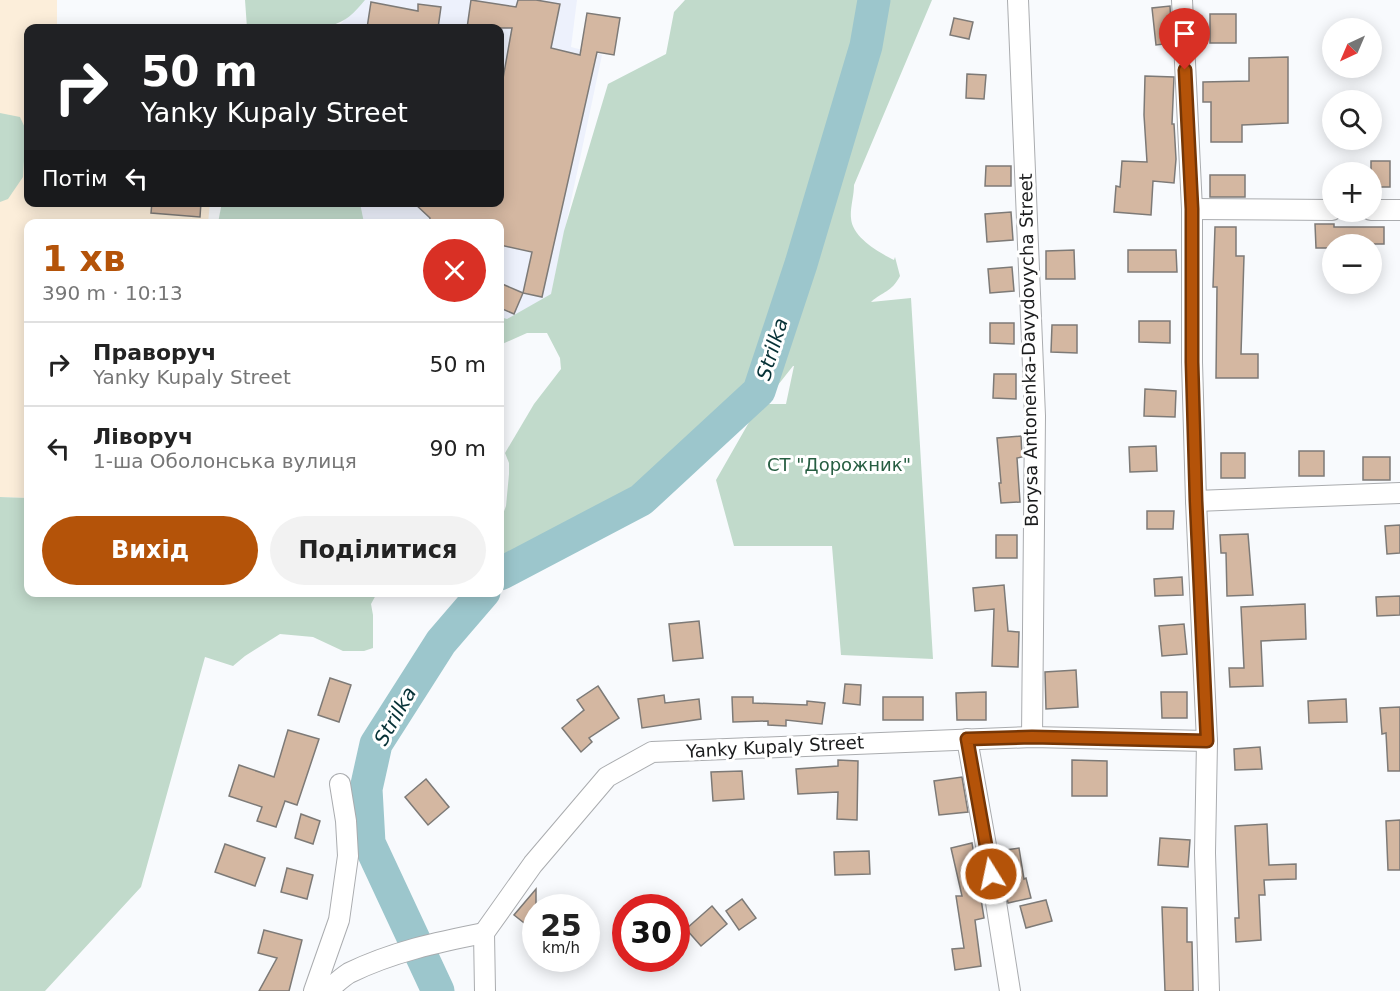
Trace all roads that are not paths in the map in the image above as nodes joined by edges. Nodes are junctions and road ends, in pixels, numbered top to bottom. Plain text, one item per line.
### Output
1 (1018, 0) edge
2 (1182, 0) edge
3 (1192, 209) junction
4 (1322, 210) edge
5 (1382, 210) edge
6 (1400, 210) edge
7 (1400, 494) edge
8 (1196, 501) junction
9 (1032, 737) junction
10 (967, 739) junction
11 (1207, 741) junction
12 (340, 784) dead end
13 (484, 933) junction
14 (314, 991) edge
15 (327, 991) edge
16 (485, 991) edge
17 (1010, 991) edge
18 (1209, 991) edge

1 - 9 street, Borysa Antonenka-Davydovycha Street
2 - 3 street
3 - 4 street
3 - 8 street
5 - 6 street
7 - 8 street
8 - 11 street
9 - 10 street, Yanky Kupaly Street
9 - 11 street, Yanky Kupaly Street
10 - 13 street, Yanky Kupaly Street
10 - 17 street
11 - 18 street
12 - 14 street
13 - 15 street
13 - 16 street

